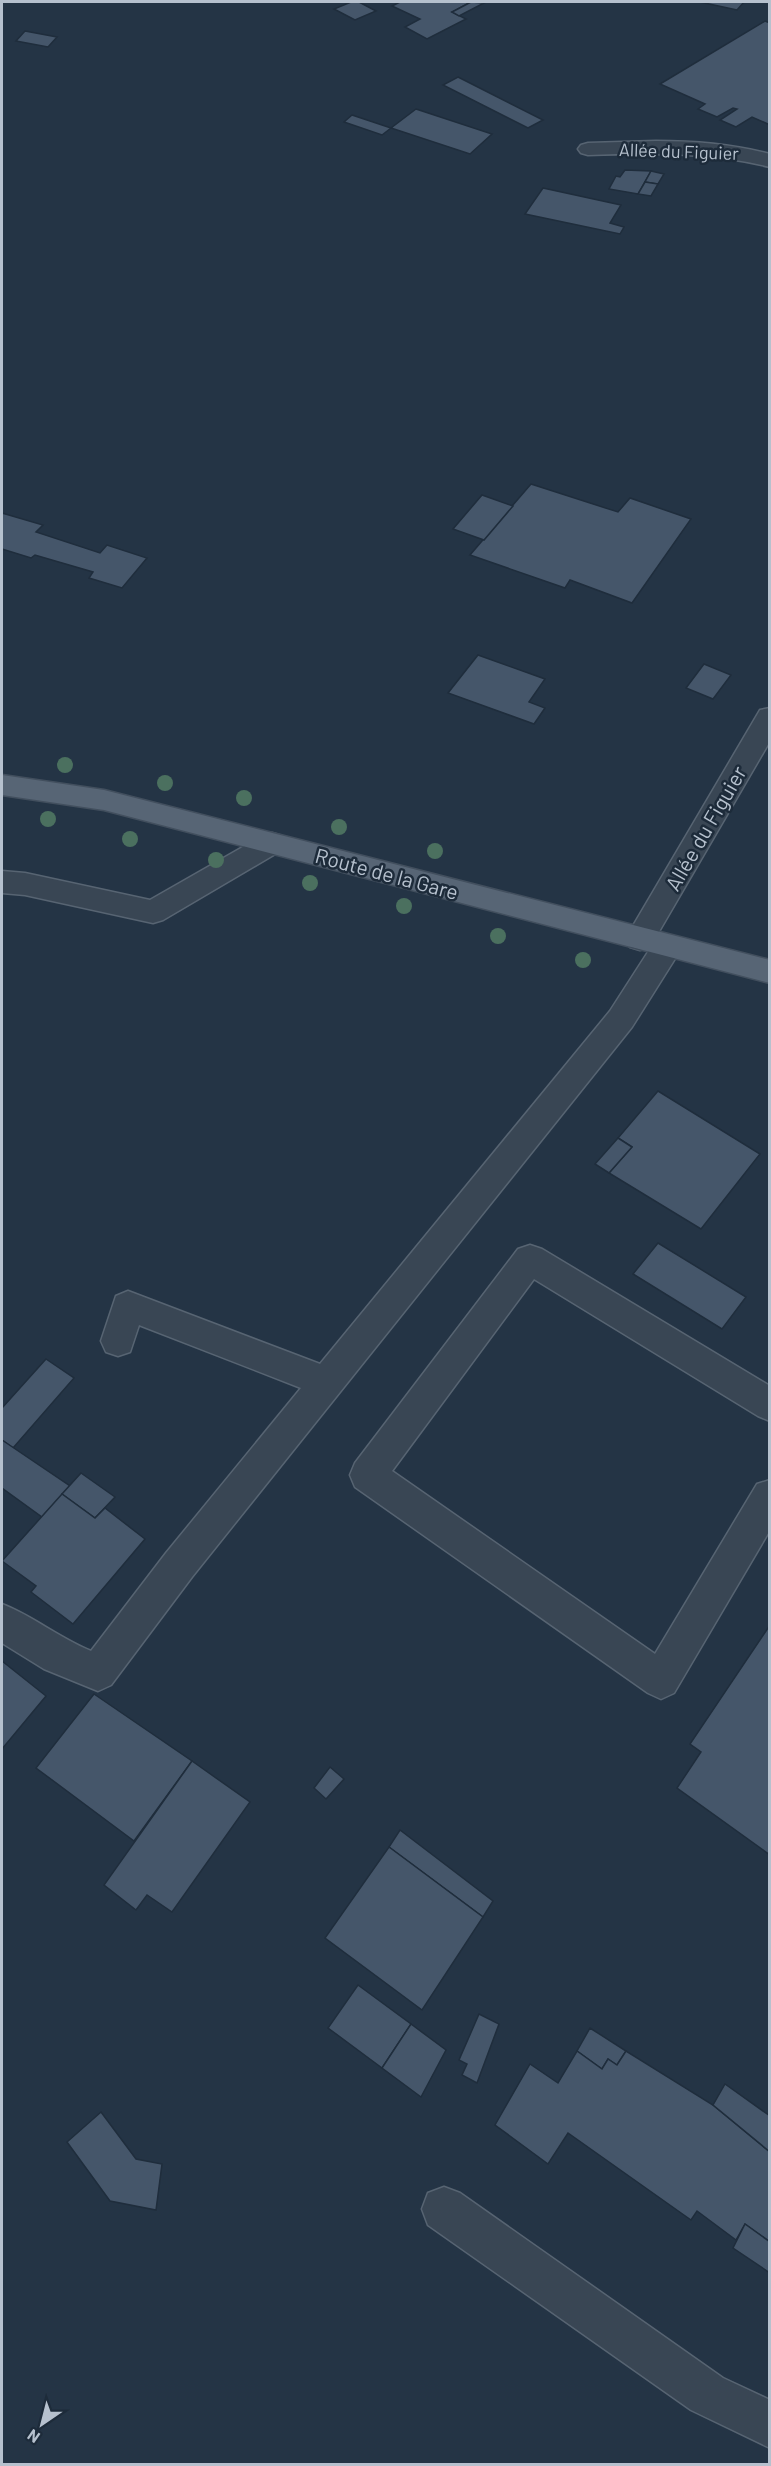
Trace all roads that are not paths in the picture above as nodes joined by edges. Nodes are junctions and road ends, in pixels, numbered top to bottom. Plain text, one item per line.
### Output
1 (588, 149) dead end
2 (770, 161) edge
3 (770, 717) edge
4 (2, 785) edge
5 (272, 843) junction
6 (2, 882) edge
7 (654, 943) junction
8 (770, 972) edge
9 (118, 1341) dead end
10 (327, 1382) junction
11 (770, 1405) edge
12 (770, 1496) edge
13 (2, 1622) edge
14 (444, 2210) dead end
15 (770, 2425) edge

1 - 2 street, Allée du Figuier
3 - 7 street, Allée du Figuier
4 - 5 main road, Route de la Gare
5 - 6 street
5 - 7 main road, Route de la Gare
7 - 8 main road, Route de la Gare
7 - 10 street, Allée du Figuier
9 - 10 street
10 - 13 street, Allée du Figuier
11 - 12 street
14 - 15 street

